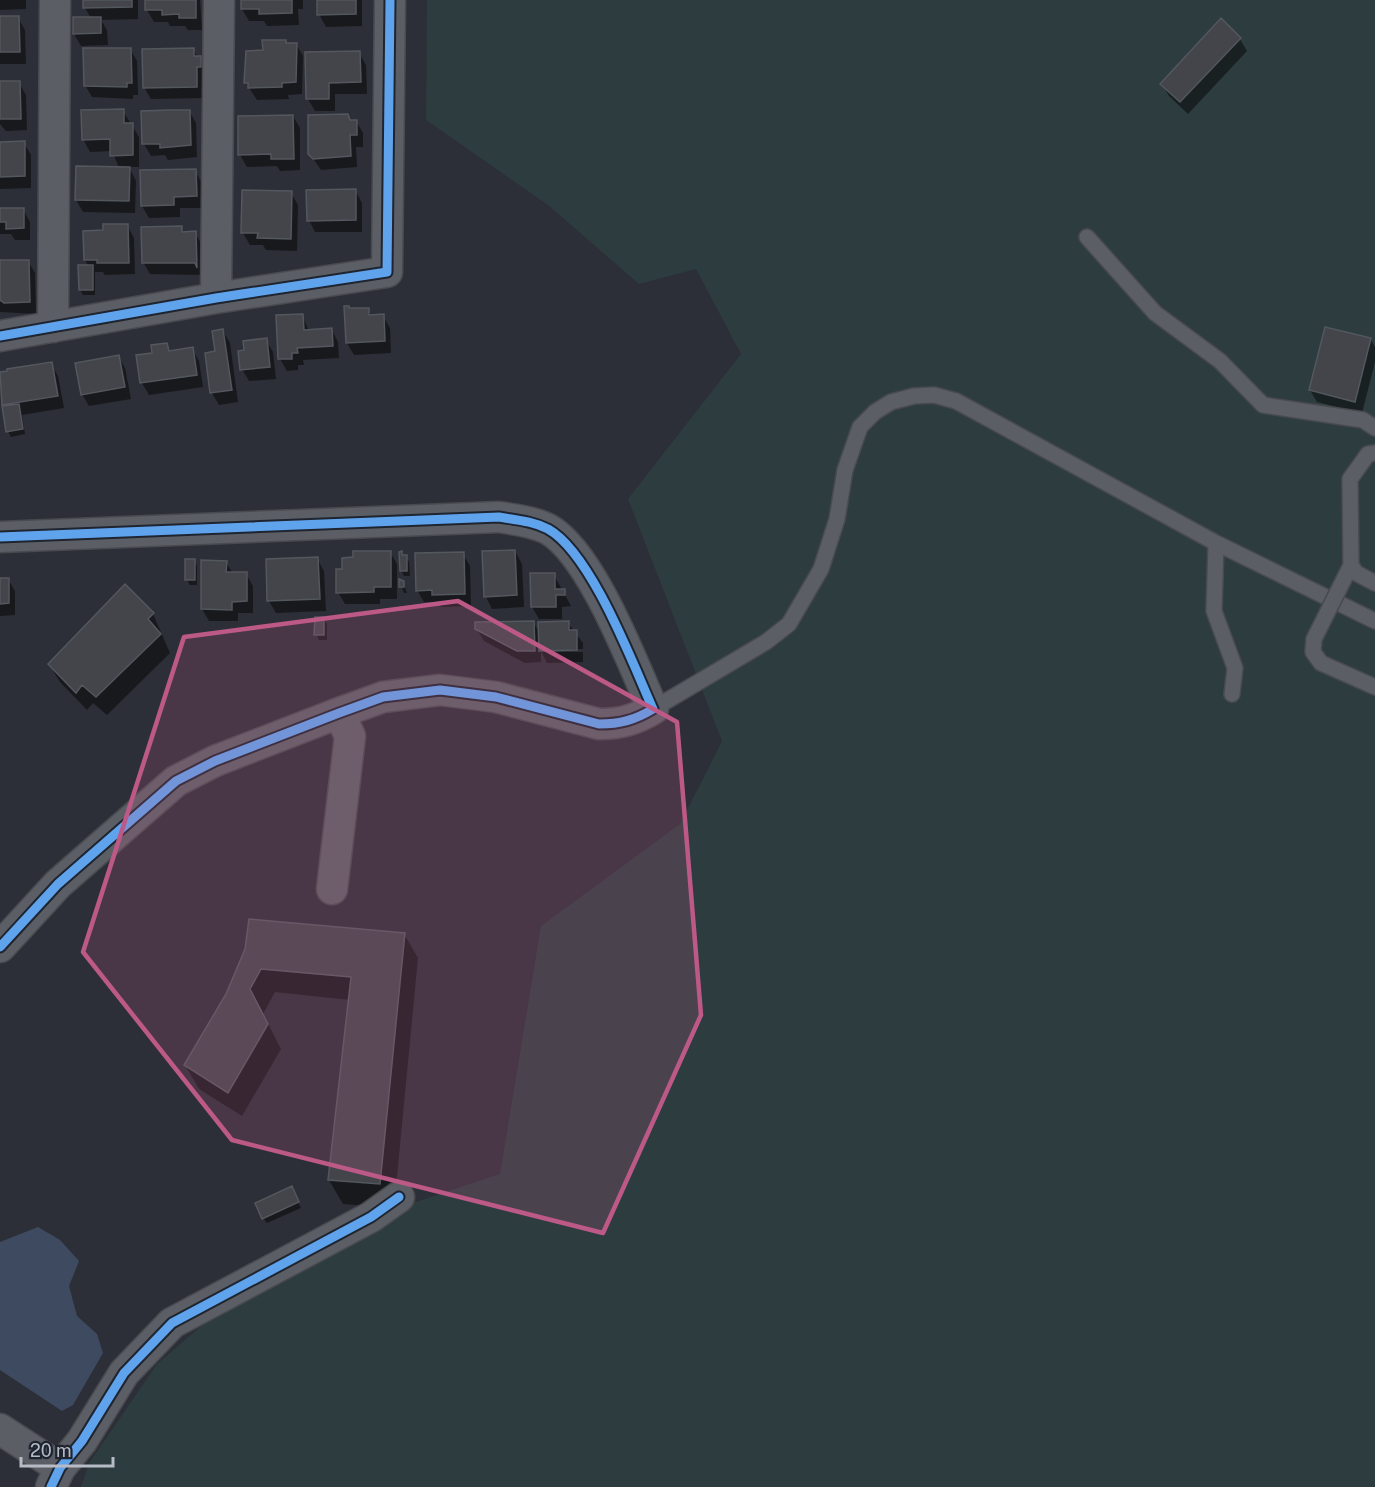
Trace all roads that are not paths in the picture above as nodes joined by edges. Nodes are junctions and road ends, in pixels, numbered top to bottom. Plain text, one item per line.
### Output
1 (55, 0) edge
2 (219, 0) edge
3 (390, 0) edge
4 (1087, 237) dead end
5 (216, 298) junction
6 (53, 327) junction
7 (0, 336) edge
8 (1375, 428) edge
9 (1375, 453) edge
10 (0, 537) edge
11 (1216, 543) junction
12 (1348, 572) junction
13 (1375, 583) edge
14 (1375, 621) edge
15 (1375, 687) edge
16 (1232, 694) dead end
17 (653, 709) junction
18 (339, 713) junction
19 (332, 889) dead end
20 (0, 947) edge
21 (399, 1197) dead end
22 (0, 1429) edge
23 (56, 1478) edge

1 - 6 street
2 - 5 street
3 - 5 street
4 - 8 lane
5 - 6 street
6 - 7 street
9 - 12 lane
10 - 17 street
11 - 14 lane
11 - 16 lane
11 - 17 lane
12 - 13 lane
12 - 15 lane, bridge
17 - 18 street
18 - 19 street
18 - 20 street
21 - 23 street
22 - 23 street

